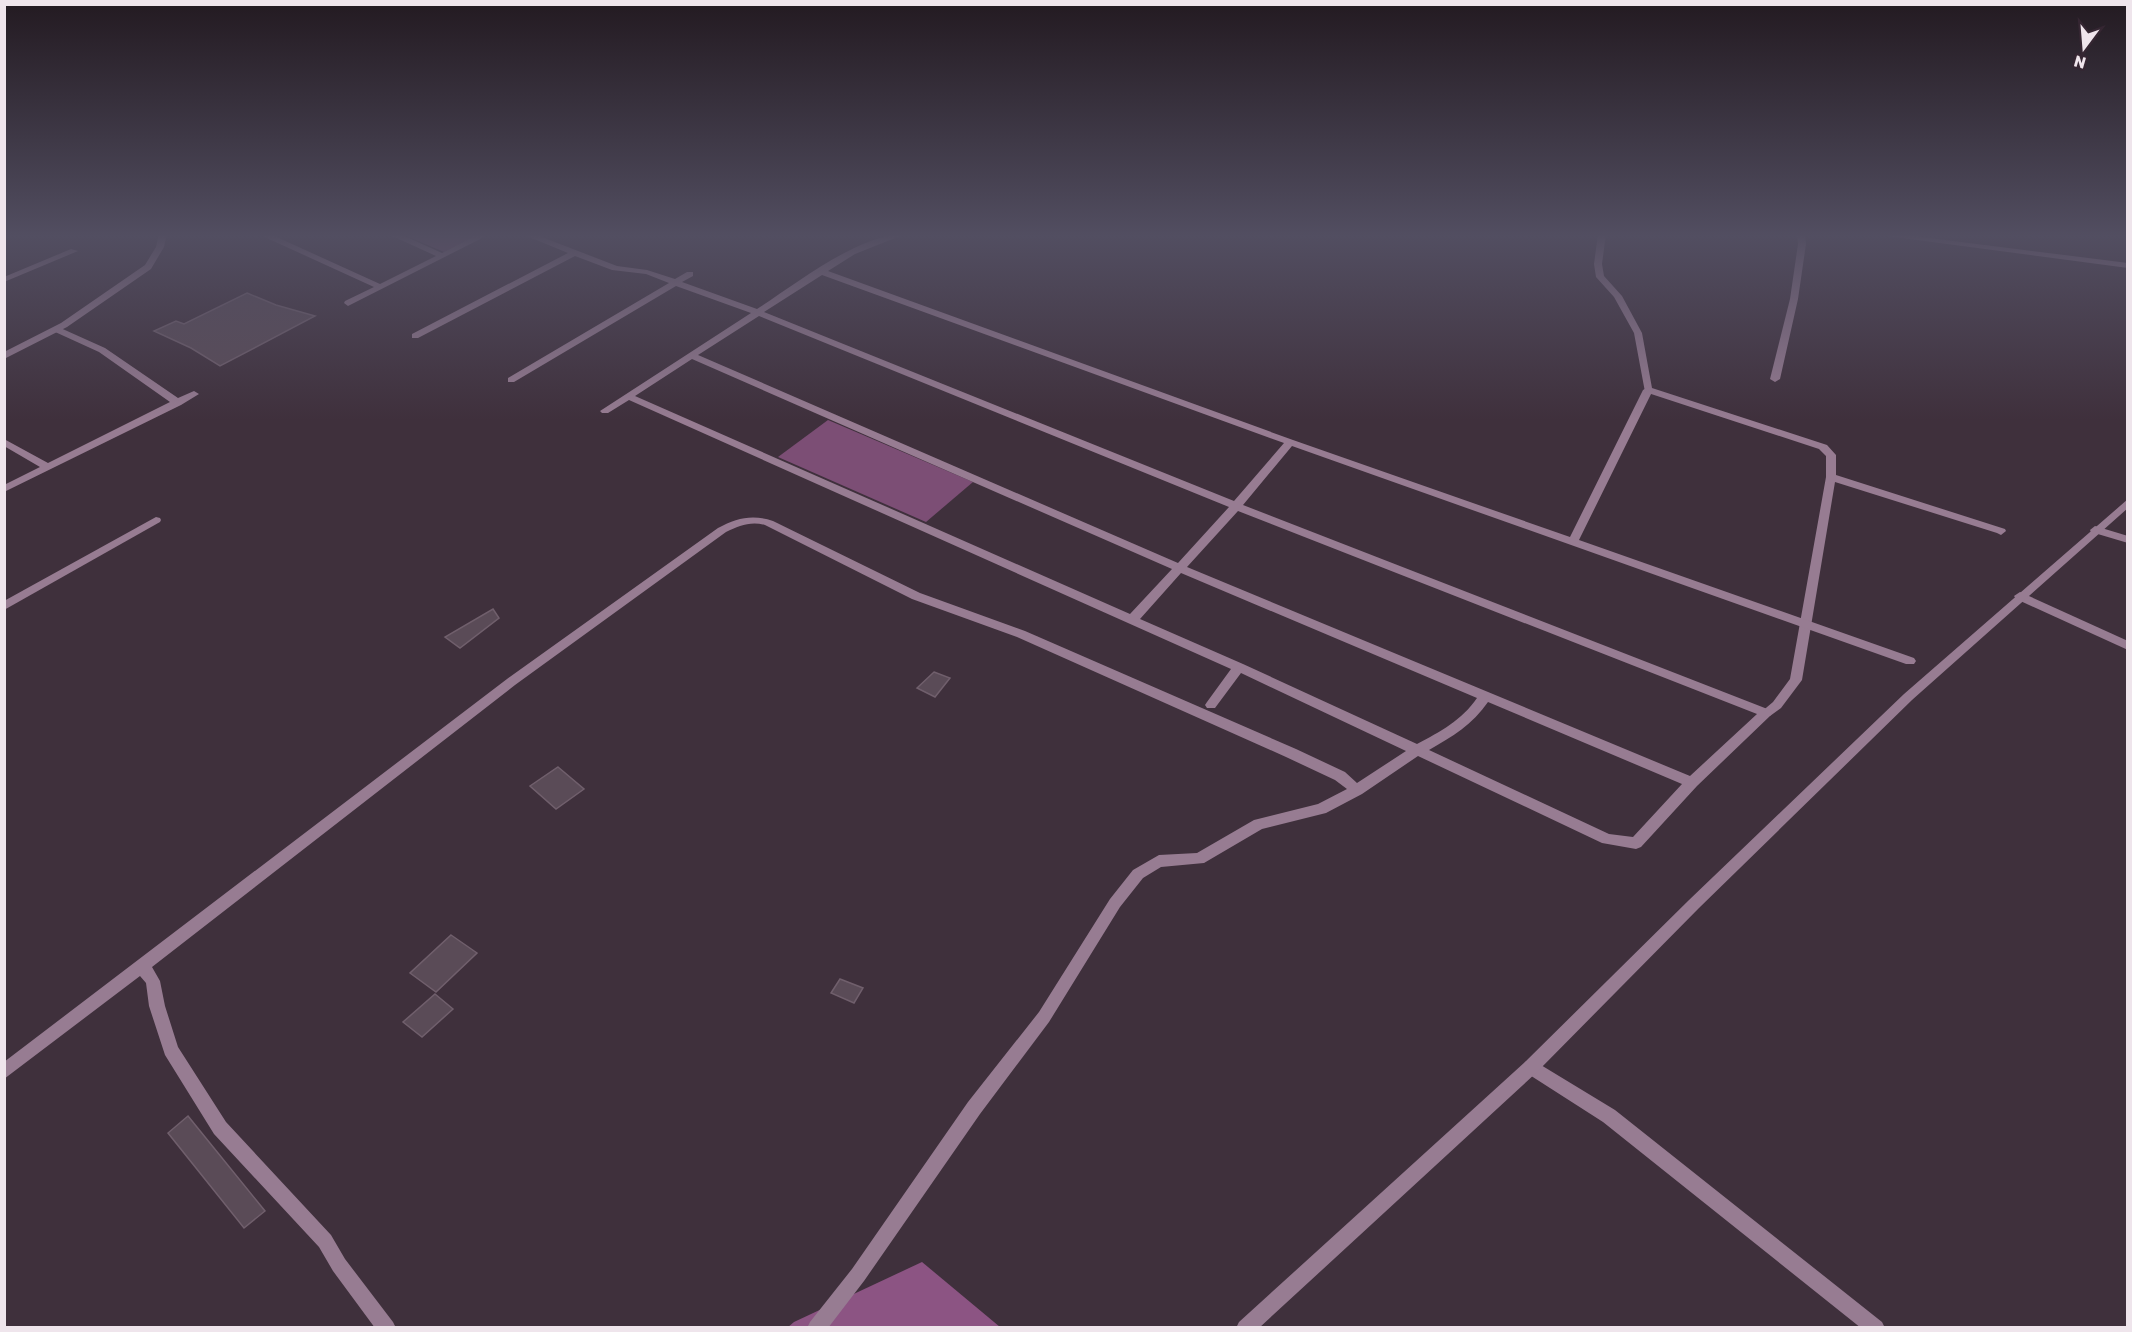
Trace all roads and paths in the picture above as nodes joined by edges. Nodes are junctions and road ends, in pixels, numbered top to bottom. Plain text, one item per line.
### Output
1 (105, 296) edge
2 (362, 296) edge
3 (492, 296) edge
4 (654, 296) edge
5 (712, 296) edge
6 (785, 296) edge
7 (889, 296) edge
8 (1618, 296) edge
9 (1794, 296) edge
10 (348, 303) dead end
11 (759, 313) junction
12 (56, 329) junction
13 (416, 336) dead end
14 (4, 356) edge
15 (692, 356) junction
16 (1775, 379) dead end
17 (511, 380) dead end
18 (1648, 390) junction
19 (194, 394) dead end
20 (628, 396) junction
21 (178, 403) junction
22 (605, 411) dead end
23 (4, 442) edge
24 (1290, 442) junction
25 (48, 467) junction
26 (1831, 477) junction
27 (4, 489) edge
28 (2127, 502) edge
29 (1236, 506) junction
30 (156, 520) dead end
31 (2095, 530) junction
32 (2001, 531) dead end
33 (2127, 540) edge
34 (1573, 542) junction
35 (1179, 568) junction
36 (2020, 596) junction
37 (4, 606) edge
38 (1132, 620) junction
39 (1806, 624) junction
40 (2127, 646) edge
41 (1910, 661) dead end
42 (1239, 667) junction
43 (1485, 696) junction
44 (1211, 705) dead end
45 (1766, 713) junction
46 (1417, 750) junction
47 (1692, 782) junction
48 (1357, 790) junction
49 (142, 966) junction
50 (1531, 1066) junction
51 (4, 1072) edge
52 (387, 1328) edge
53 (816, 1328) edge
54 (1245, 1328) edge
55 (1876, 1328) edge

1 - 12 street
2 - 10 street
3 - 13 street
4 - 17 street
5 - 11 street
6 - 11 street
7 - 24 street
8 - 18 street
9 - 16 street
11 - 15 street
11 - 29 street
12 - 14 street
12 - 21 street
15 - 20 street
15 - 35 street
18 - 26 street
18 - 34 street
19 - 21 street
20 - 22 street
20 - 38 street
21 - 25 street
23 - 25 street
24 - 29 street
24 - 34 street
25 - 27 street
26 - 32 street
26 - 39 street
28 - 31 street
29 - 35 street
29 - 45 street
30 - 37 street
31 - 33 street
31 - 36 street
34 - 39 street
35 - 38 street
35 - 43 street
36 - 40 street
36 - 50 street
38 - 42 street
39 - 41 street
39 - 45 street
42 - 44 street
42 - 46 street
43 - 46 street
43 - 47 street
45 - 47 street
46 - 47 street
46 - 48 street
48 - 49 street
48 - 53 street
49 - 51 street
49 - 52 street
50 - 54 street
50 - 55 street

